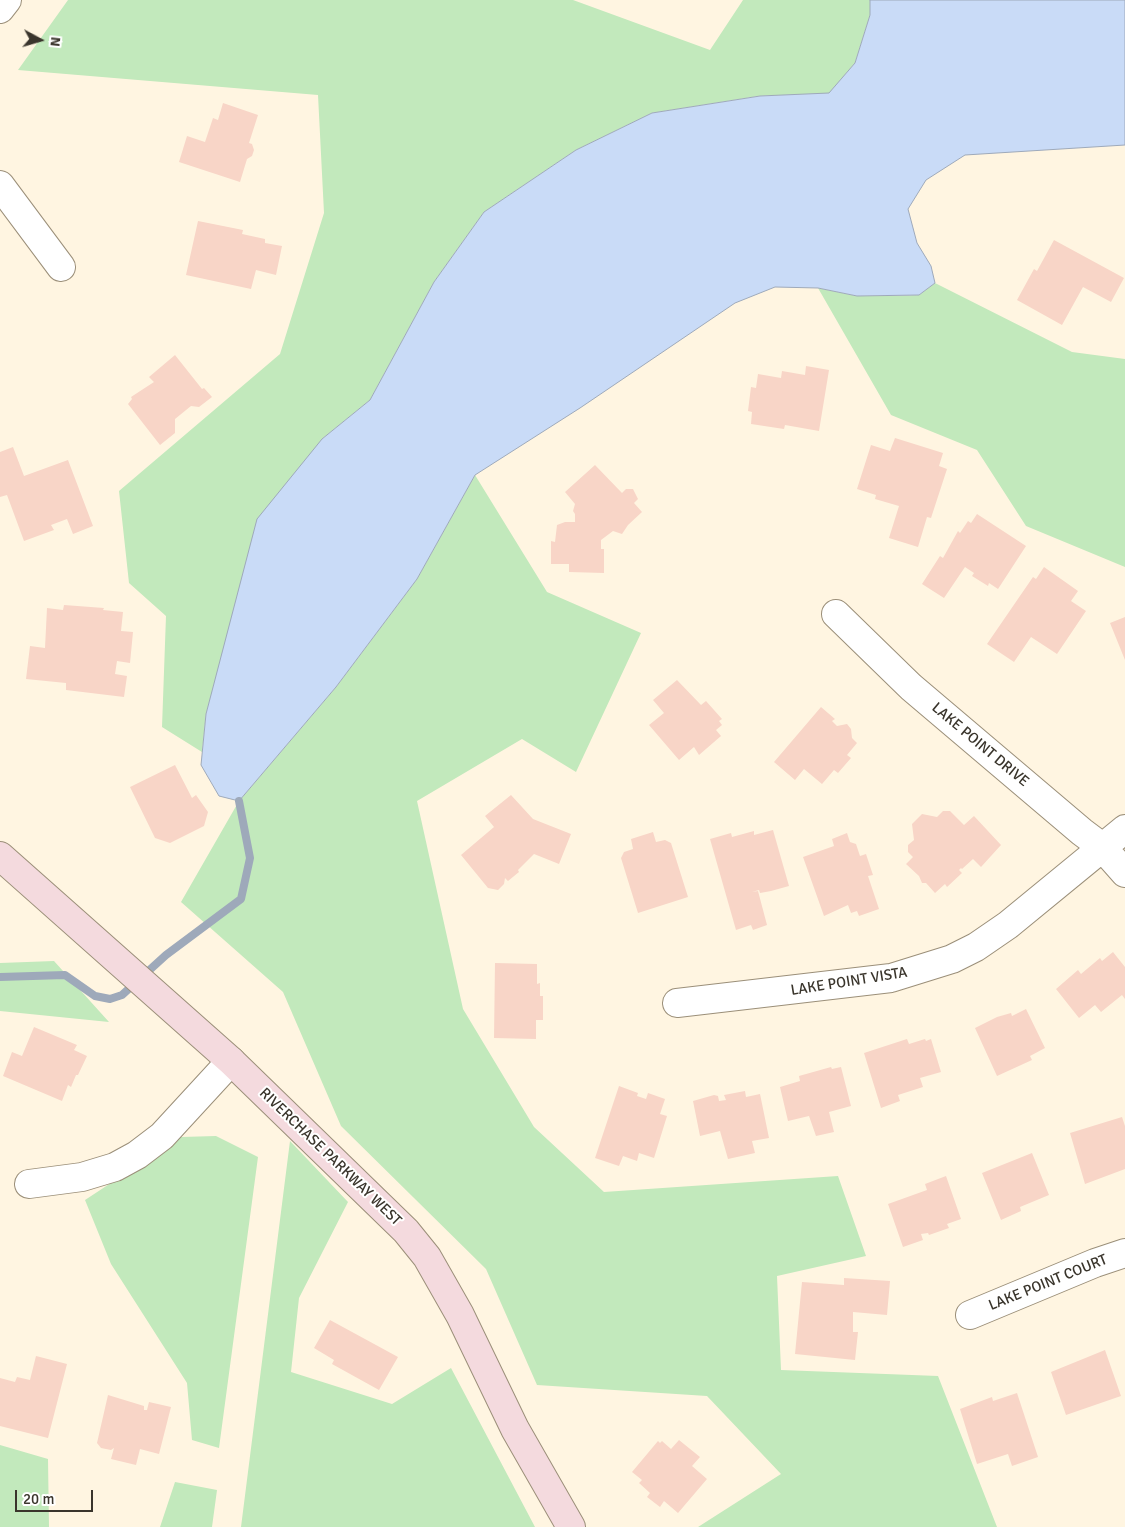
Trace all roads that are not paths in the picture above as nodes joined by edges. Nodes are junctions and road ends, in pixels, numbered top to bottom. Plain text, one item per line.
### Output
1 (7, 0) edge
2 (0, 9) edge
3 (0, 185) edge
4 (61, 267) dead end
5 (836, 614) dead end
6 (1125, 829) edge
7 (1102, 847) junction
8 (0, 856) edge
9 (1125, 873) edge
10 (677, 1003) dead end
11 (231, 1061) junction
12 (29, 1184) dead end
13 (1125, 1253) edge
14 (970, 1314) dead end
15 (571, 1527) edge

1 - 2 street
3 - 4 street
5 - 7 street, LAKE POINT DRIVE
6 - 7 street, LAKE POINT VISTA
7 - 9 street, LAKE POINT DRIVE
7 - 10 street, LAKE POINT VISTA
8 - 11 street, RIVERCHASE PARKWAY WEST
11 - 12 street
11 - 15 street, RIVERCHASE PARKWAY WEST
13 - 14 street, LAKE POINT COURT

